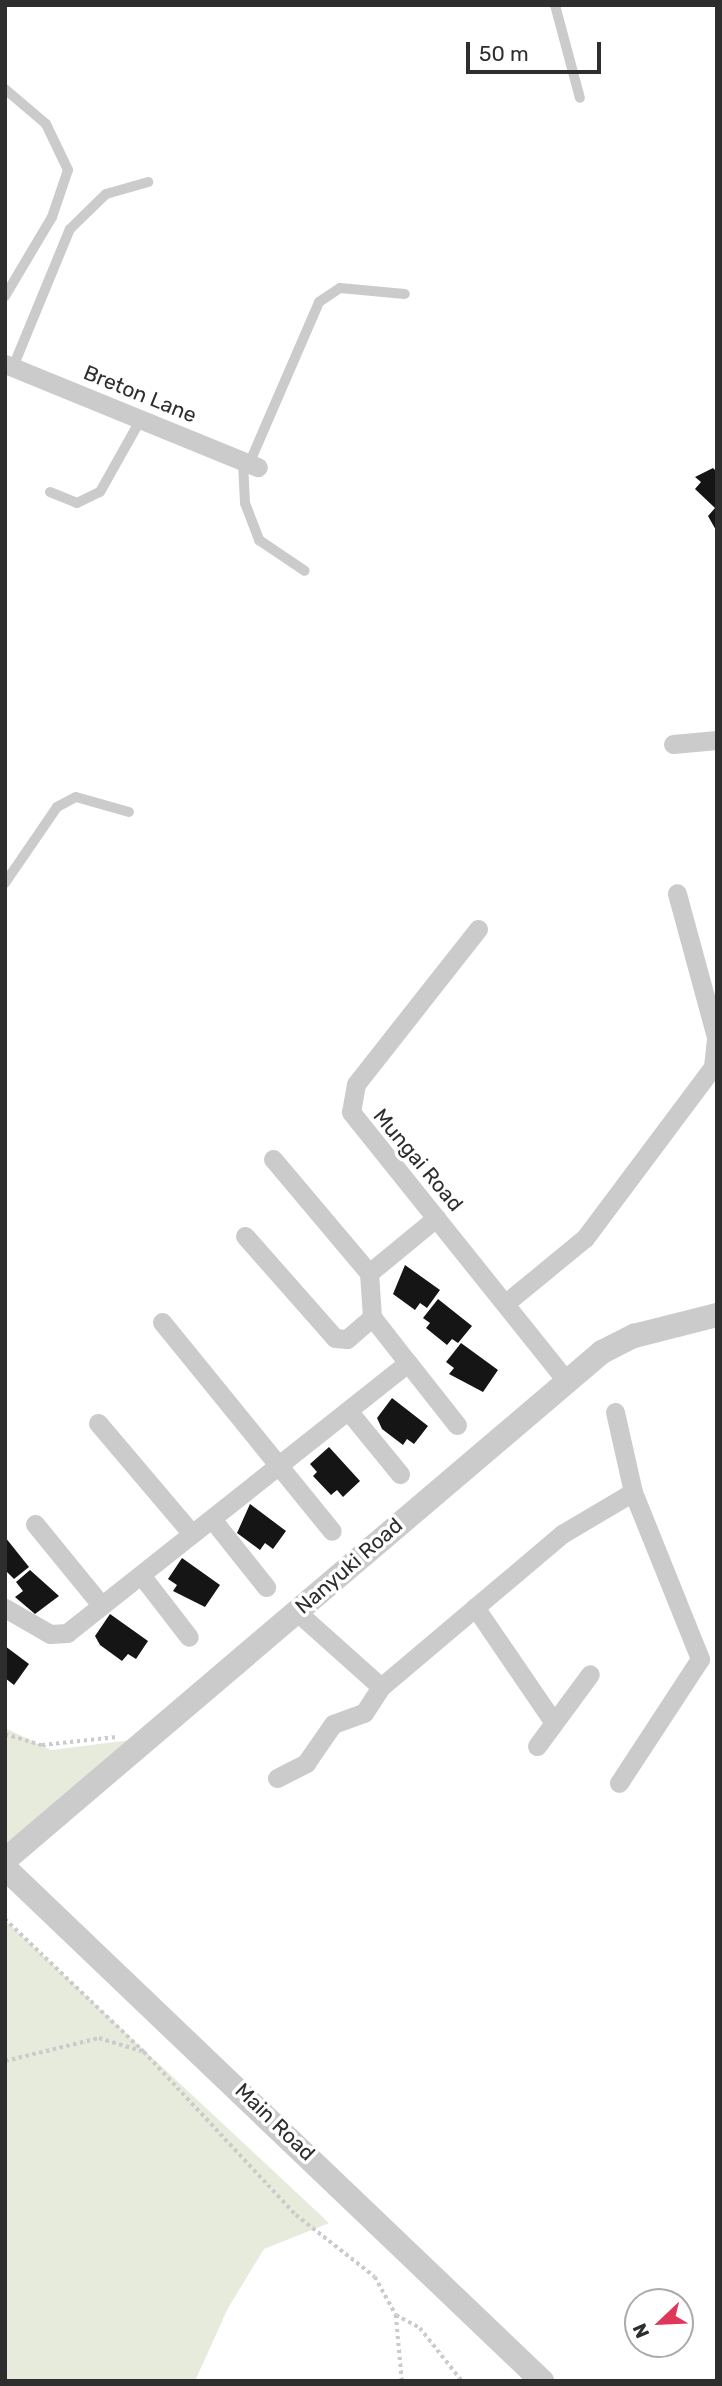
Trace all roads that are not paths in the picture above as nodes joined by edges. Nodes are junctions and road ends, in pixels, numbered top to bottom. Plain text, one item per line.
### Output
1 (555, 5) edge
2 (5, 89) edge
3 (580, 98) dead end
4 (148, 182) dead end
5 (405, 294) dead end
6 (5, 296) edge
7 (9, 365) edge
8 (141, 419) junction
9 (250, 464) junction
10 (50, 492) dead end
11 (304, 571) dead end
12 (717, 740) edge
13 (673, 744) dead end
14 (129, 812) dead end
15 (5, 883) edge
16 (677, 892) dead end
17 (478, 929) dead end
18 (273, 1159) dead end
19 (436, 1218) junction
20 (244, 1236) dead end
21 (369, 1273) junction
22 (507, 1302) junction
23 (717, 1315) edge
24 (372, 1317) junction
25 (162, 1322) dead end
26 (408, 1363) junction
27 (566, 1380) junction
28 (615, 1412) dead end
29 (350, 1413) junction
30 (98, 1423) dead end
31 (457, 1425) dead end
32 (281, 1469) junction
33 (400, 1474) dead end
34 (633, 1492) junction
35 (212, 1519) junction
36 (34, 1524) dead end
37 (332, 1531) dead end
38 (192, 1534) junction
39 (141, 1575) junction
40 (266, 1587) dead end
41 (100, 1605) junction
42 (475, 1607) junction
43 (5, 1608) edge
44 (296, 1611) junction
45 (189, 1637) dead end
46 (590, 1674) dead end
47 (381, 1687) junction
48 (554, 1723) junction
49 (537, 1746) dead end
50 (277, 1778) dead end
51 (619, 1783) dead end
52 (5, 1860) edge
53 (5, 1868) edge
54 (542, 2381) edge

1 - 3 lane
2 - 6 lane
4 - 7 lane
5 - 9 lane
7 - 8 street, Breton Lane
8 - 9 street, Breton Lane
8 - 10 lane
9 - 11 lane
12 - 13 street
14 - 15 lane
16 - 22 street
17 - 19 street, Mungai Road
18 - 21 street
19 - 21 street
19 - 22 street, Mungai Road
20 - 24 street
21 - 24 street
22 - 27 street, Mungai Road
23 - 27 street, Nanyuki Road
24 - 26 street
25 - 32 street
26 - 29 street
26 - 31 street
27 - 44 street, Nanyuki Road
28 - 34 street
29 - 32 street
29 - 33 street
30 - 38 street
32 - 35 street
32 - 37 street
34 - 42 street
34 - 51 street
35 - 38 street
35 - 40 street
36 - 41 street
38 - 39 street
39 - 41 street
39 - 45 street
41 - 43 street
42 - 47 street
42 - 48 street
44 - 47 street
44 - 52 street, Nanyuki Road
46 - 48 street
47 - 50 street
48 - 49 street
53 - 54 street, Main Road

